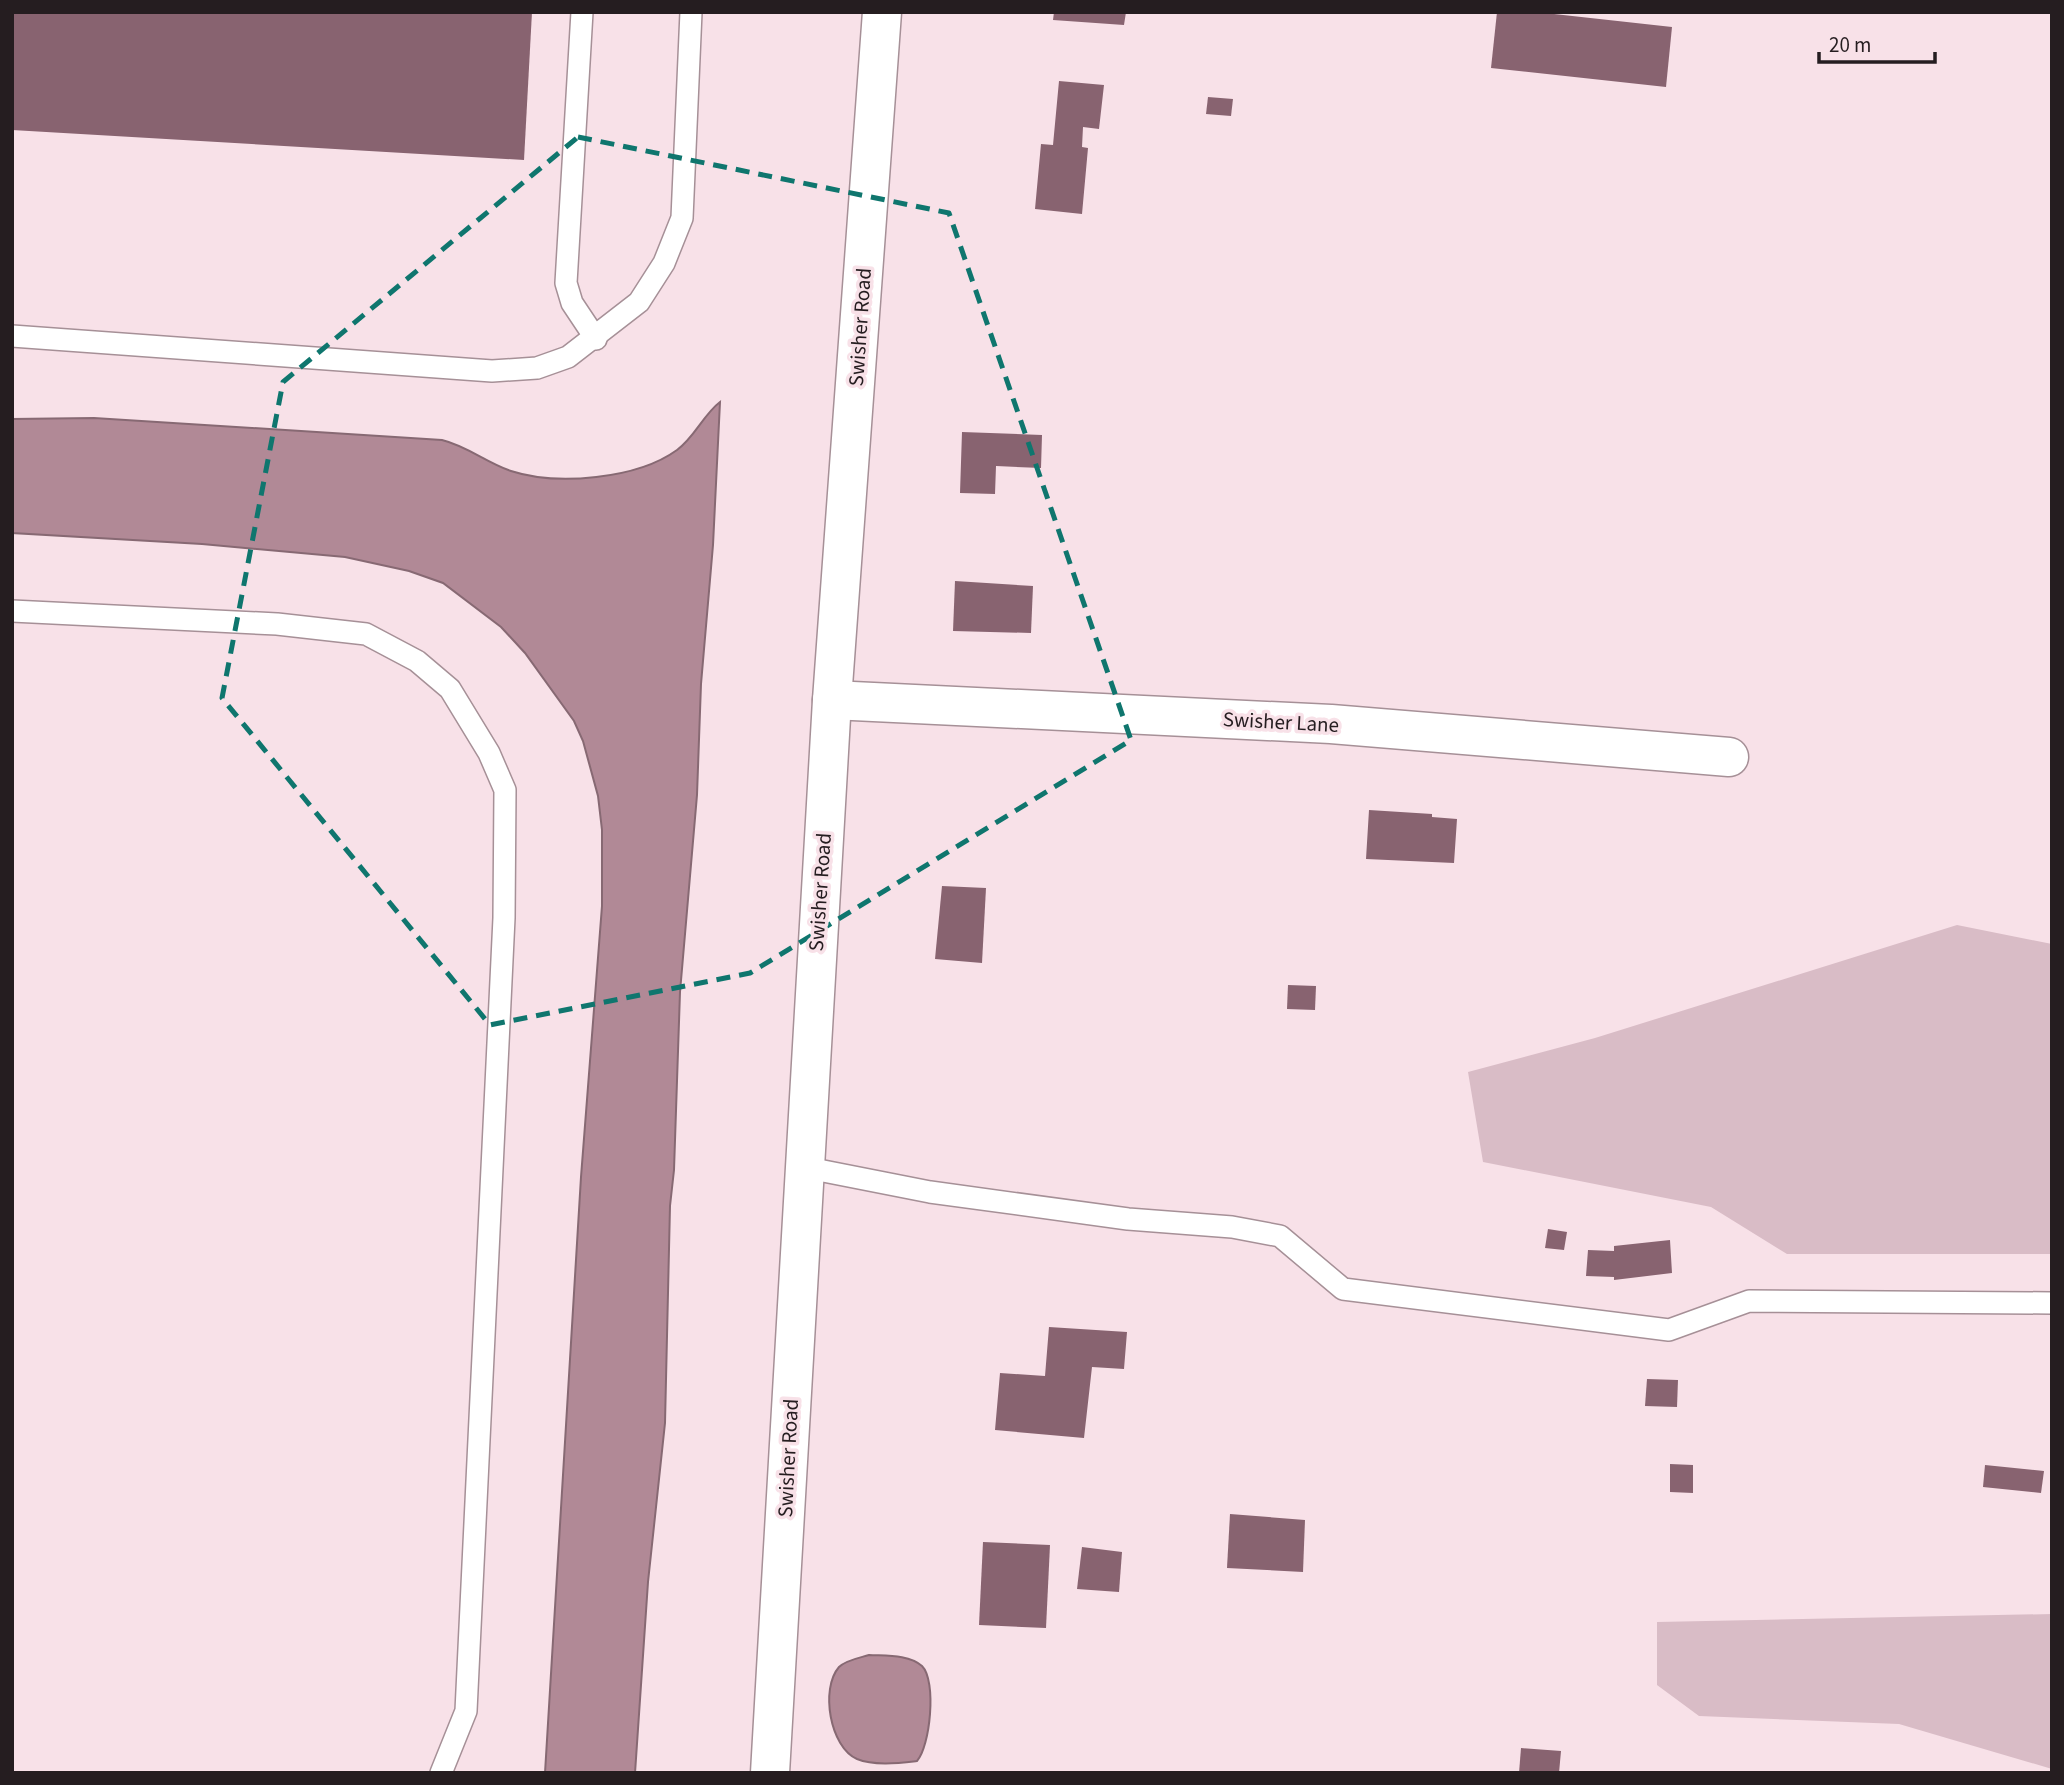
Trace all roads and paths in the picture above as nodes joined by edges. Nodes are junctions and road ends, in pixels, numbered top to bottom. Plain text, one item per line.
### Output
1 (582, 12) edge
2 (691, 12) edge
3 (882, 12) edge
4 (12, 336) edge
5 (596, 338) junction
6 (12, 611) edge
7 (832, 700) junction
8 (1729, 757) dead end
9 (803, 1167) junction
10 (2052, 1304) edge
11 (441, 1773) edge
12 (771, 1773) edge

1 - 5 lane
2 - 5 lane
3 - 7 street, Swisher Road
4 - 5 lane
6 - 11 lane
7 - 8 street, Swisher Lane
7 - 9 street, Swisher Road
9 - 10 lane
9 - 12 street, Swisher Road

